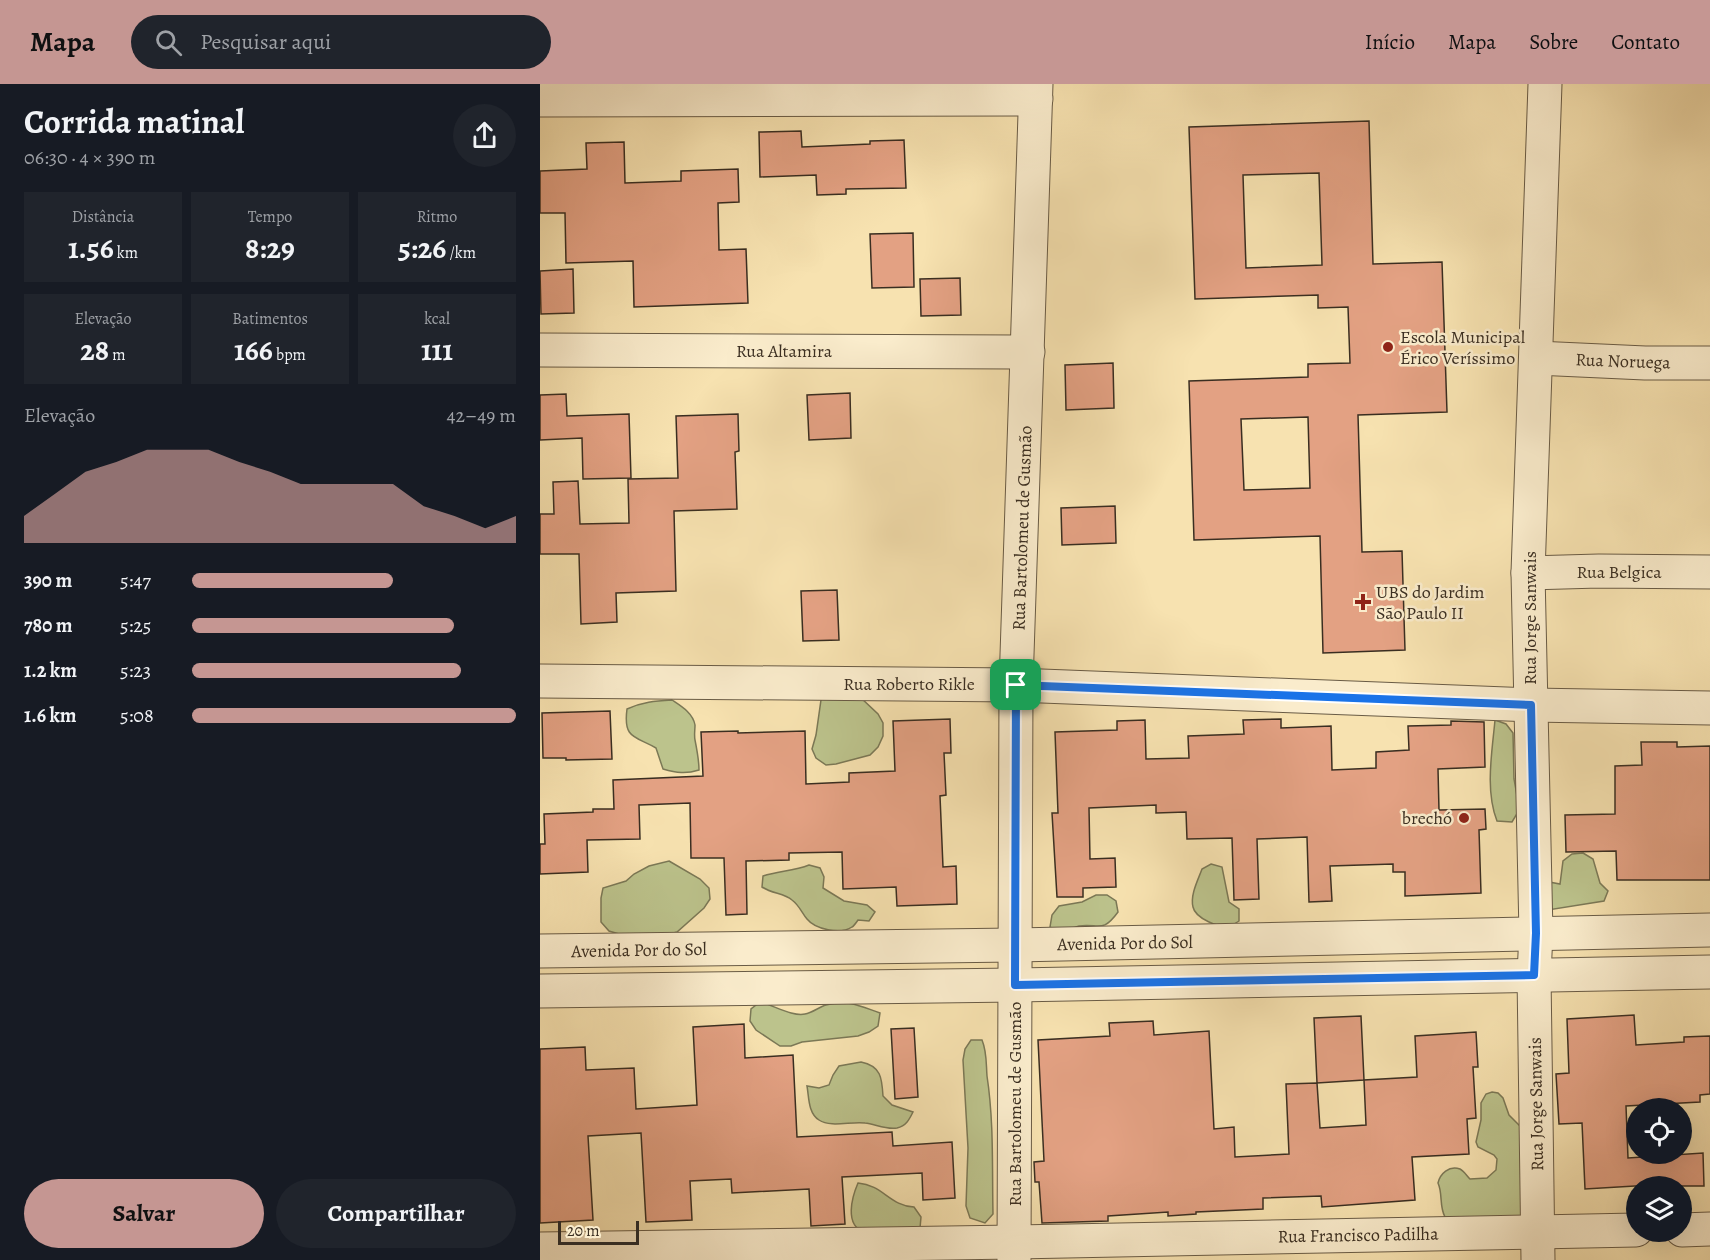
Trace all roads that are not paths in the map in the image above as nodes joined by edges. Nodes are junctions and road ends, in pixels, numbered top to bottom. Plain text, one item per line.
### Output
1 (1545, 84) edge
2 (1036, 92) edge
3 (540, 100) edge
4 (540, 350) edge
5 (1028, 352) junction
6 (1536, 358) junction
7 (1710, 363) edge
8 (1710, 572) edge
9 (1528, 573) junction
10 (540, 681) edge
11 (1016, 685) junction
12 (1531, 705) junction
13 (1710, 708) edge
14 (1710, 930) edge
15 (1536, 933) junction
16 (1014, 945) junction
17 (540, 951) edge
18 (1710, 972) edge
19 (1534, 975) junction
20 (1015, 985) junction
21 (540, 991) edge
22 (1710, 1229) edge
23 (1692, 1230) edge
24 (1626, 1232) edge
25 (1538, 1245) edge
26 (540, 1249) edge
27 (1014, 1251) edge

1 - 6 street, Rua Jorge Sanwais
2 - 3 street
2 - 5 street, Rua Bartolomeu de Gusmão
4 - 5 street, Rua Altamira
5 - 11 street, Rua Bartolomeu de Gusmão
6 - 7 street, Rua Noruega
6 - 9 street, Rua Jorge Sanwais
8 - 9 street, Rua Belgica
9 - 12 street, Rua Jorge Sanwais
10 - 11 street, Rua Roberto Rikle
11 - 12 street, Rua Roberto Rikle
11 - 16 street, Rua Bartolomeu de Gusmão
12 - 13 street, Rua Roberto Rikle
12 - 15 street, Rua Jorge Sanwais
14 - 15 street, Avenida Por do Sol
15 - 16 street, Avenida Por do Sol
15 - 19 street, Rua Jorge Sanwais
16 - 17 street, Avenida Por do Sol
16 - 20 street, Rua Bartolomeu de Gusmão
18 - 19 street
19 - 20 street
19 - 25 street, Rua Jorge Sanwais
20 - 21 street
20 - 27 street, Rua Bartolomeu de Gusmão
22 - 23 street
24 - 25 street, Rua Francisco Padilha
25 - 27 street, Rua Francisco Padilha
26 - 27 street, Rua Francisco Padilha

